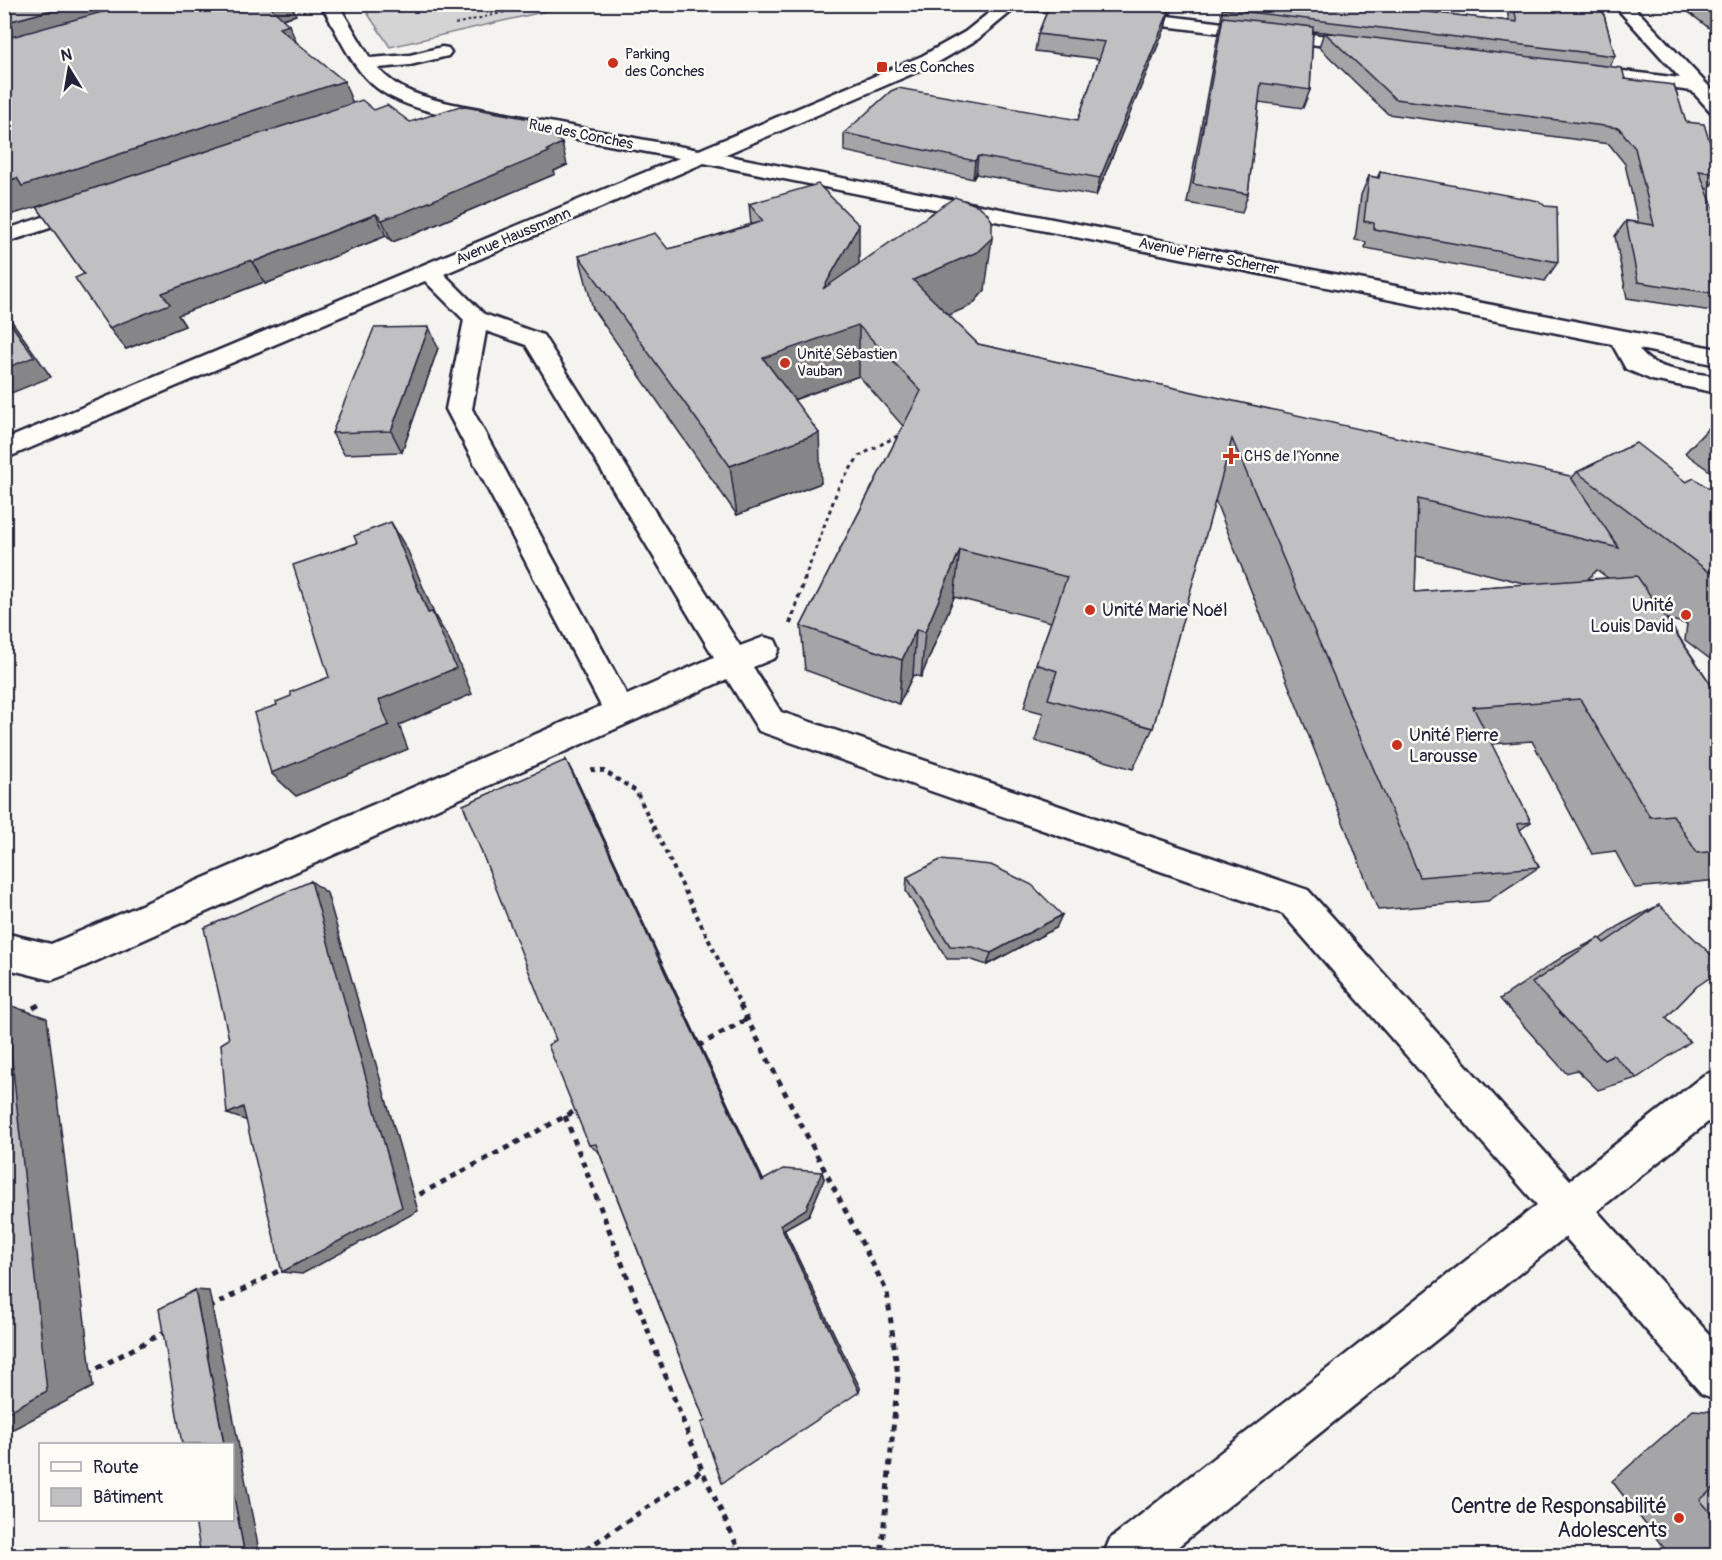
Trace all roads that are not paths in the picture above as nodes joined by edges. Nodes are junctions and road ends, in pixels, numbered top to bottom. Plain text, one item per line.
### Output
1 (329, 4) edge
2 (1011, 4) edge
3 (1026, 4) edge
4 (1621, 4) edge
5 (1383, 48) edge
6 (439, 59) dead end
7 (410, 60) junction
8 (367, 64) junction
9 (1569, 71) edge
10 (381, 83) junction
11 (1696, 86) junction
12 (411, 99) junction
13 (388, 106) edge
14 (1718, 108) edge
15 (700, 157) junction
16 (106, 202) edge
17 (4, 237) edge
18 (429, 272) junction
19 (476, 319) junction
20 (1621, 338) junction
21 (1718, 357) edge
22 (1718, 385) edge
23 (4, 450) edge
24 (749, 656) junction
25 (621, 712) junction
26 (4, 950) edge
27 (1718, 1089) edge
28 (1566, 1208) junction
29 (1718, 1378) edge
30 (1127, 1556) edge

1 - 8 street, Rue des Conches
2 - 15 street, Avenue Haussmann
3 - 5 street
4 - 11 street
6 - 7 street
7 - 8 street
7 - 10 street
8 - 10 street, Rue des Conches
9 - 11 street
10 - 12 street, Rue des Conches
11 - 14 street
12 - 13 street
12 - 15 street, Rue des Conches
15 - 18 street, Avenue Haussmann
15 - 20 street, Avenue Pierre Scherrer
16 - 17 street
18 - 19 street
18 - 23 street, Avenue Haussmann
19 - 24 street
19 - 25 street
20 - 21 street, Avenue Pierre Scherrer
20 - 22 street
24 - 25 street
24 - 28 street
25 - 26 street
27 - 28 street
28 - 29 street
28 - 30 street

